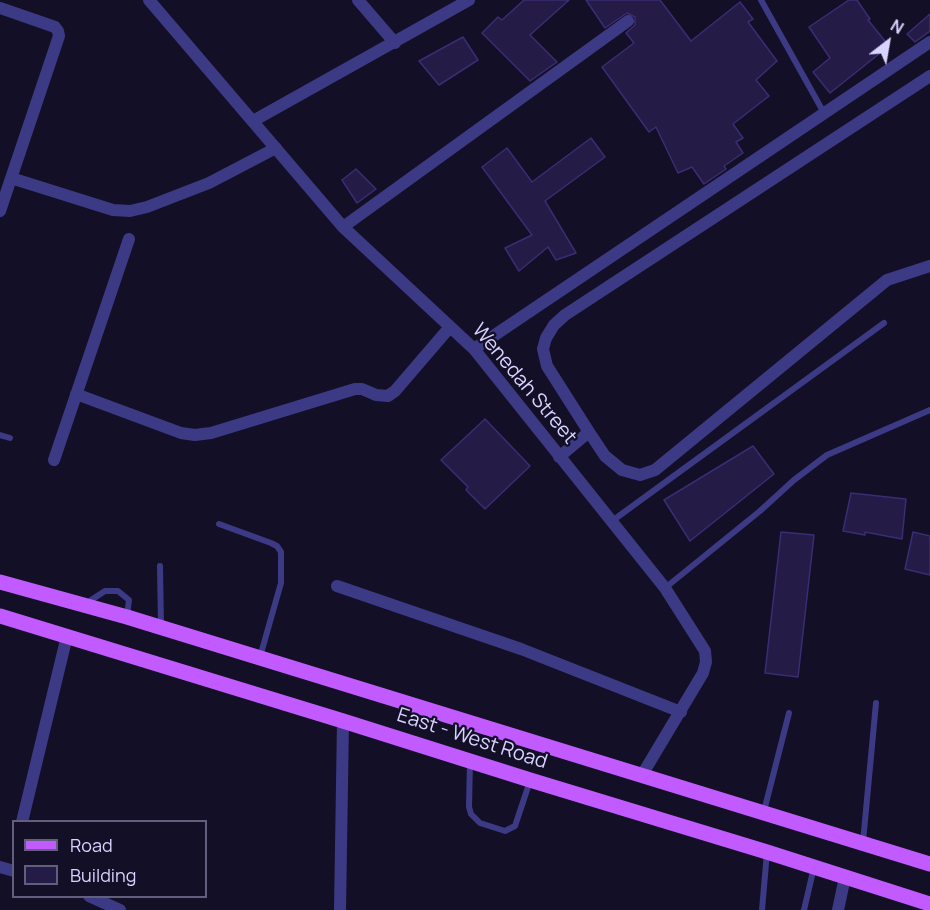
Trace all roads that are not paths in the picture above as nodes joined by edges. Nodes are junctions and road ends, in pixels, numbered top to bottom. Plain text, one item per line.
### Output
1 (149, 0) edge
2 (358, 0) edge
3 (469, 0) edge
4 (761, 0) edge
5 (0, 8) edge
6 (628, 21) dead end
7 (930, 42) edge
8 (395, 43) junction
9 (928, 81) edge
10 (824, 113) junction
11 (253, 121) junction
12 (276, 148) junction
13 (11, 178) junction
14 (0, 212) edge
15 (343, 227) junction
16 (129, 239) dead end
17 (930, 266) edge
18 (884, 323) dead end
19 (450, 327) junction
20 (474, 350) junction
21 (76, 394) junction
22 (930, 410) edge
23 (589, 432) junction
24 (0, 435) edge
25 (10, 438) dead end
26 (559, 457) junction
27 (54, 460) dead end
28 (611, 521) junction
29 (219, 524) dead end
30 (160, 566) dead end
31 (0, 582) edge
32 (337, 586) dead end
33 (665, 588) junction
34 (84, 604) junction
35 (0, 616) edge
36 (127, 617) junction
37 (162, 628) junction
38 (67, 636) junction
39 (260, 658) junction
40 (876, 703) dead end
41 (681, 712) junction
42 (789, 713) dead end
43 (343, 720) junction
44 (470, 761) junction
45 (642, 775) junction
46 (530, 780) junction
47 (764, 812) junction
48 (22, 820) edge
49 (863, 843) junction
50 (767, 852) junction
51 (930, 863) edge
52 (814, 867) junction
53 (844, 877) junction
54 (91, 898) edge
55 (930, 904) edge
56 (120, 910) edge
57 (340, 910) edge
58 (762, 910) edge
59 (804, 910) edge
60 (838, 910) edge

1 - 11 street, Wenedah Street
2 - 8 street
3 - 8 street
4 - 10 lane
5 - 13 street
6 - 15 street
7 - 10 street
8 - 11 street
9 - 23 street
10 - 20 street
11 - 12 street, Wenedah Street
12 - 13 street
12 - 15 street, Wenedah Street
13 - 14 street
15 - 19 street, Wenedah Street
16 - 21 street
17 - 23 street
18 - 28 lane
19 - 20 street, Wenedah Street
19 - 21 street
20 - 26 street, Wenedah Street
21 - 27 street
22 - 33 lane
23 - 26 street
24 - 25 lane
26 - 28 street, Wenedah Street
28 - 33 street, Wenedah Street
29 - 39 lane
30 - 37 lane
31 - 34 main road, East - West Road
32 - 41 street
33 - 41 street, Wenedah Street
34 - 36 main road, East - West Road
34 - 36 lane
35 - 38 main road, East - West Road
36 - 37 main road, East - West Road
37 - 39 main road, East - West Road
38 - 43 main road, East - West Road
38 - 48 street
39 - 45 main road, East - West Road
40 - 49 lane
41 - 45 street, Wenedah Street
42 - 47 lane
43 - 44 main road, East - West Road
43 - 57 street
44 - 46 main road, East - West Road
44 - 46 lane
45 - 47 main road, East - West Road
46 - 50 main road, East - West Road
47 - 49 main road, East - West Road
49 - 51 main road, East - West Road
50 - 52 main road, East - West Road
50 - 58 lane
52 - 53 main road, East - West Road
52 - 59 lane
53 - 55 main road, East - West Road
53 - 60 street
54 - 56 street

